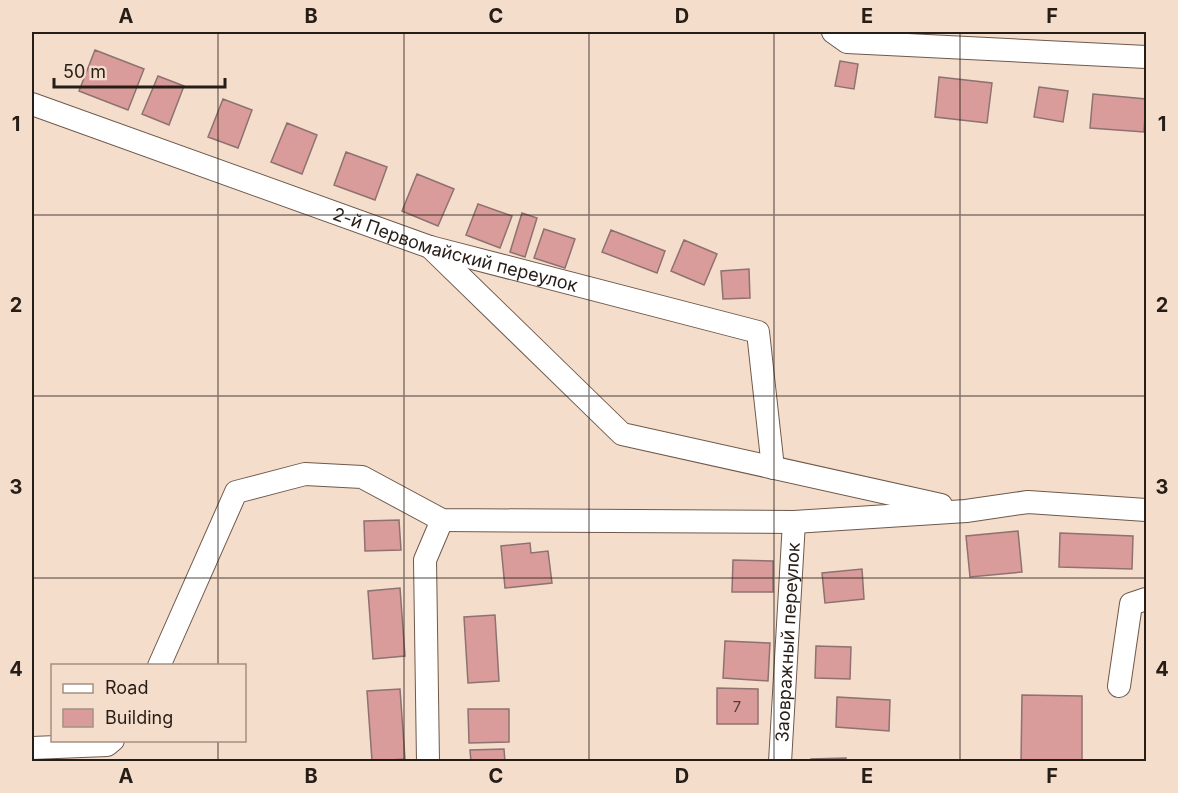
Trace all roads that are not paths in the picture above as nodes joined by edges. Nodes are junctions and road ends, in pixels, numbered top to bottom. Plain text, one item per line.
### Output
1 (833, 32) edge
2 (1146, 57) edge
3 (32, 104) edge
4 (430, 247) junction
5 (773, 468) junction
6 (1146, 510) edge
7 (966, 511) junction
8 (442, 520) junction
9 (794, 522) junction
10 (1146, 599) edge
11 (160, 664) edge
12 (1119, 686) dead end
13 (32, 748) edge
14 (110, 749) edge
15 (428, 762) edge
16 (780, 762) edge

1 - 2 street
3 - 4 street, 2-й Первомайский переулок
4 - 5 street
4 - 5 street, 2-й Первомайский переулок
5 - 7 street
6 - 7 street
7 - 9 street
8 - 9 street
8 - 11 street
8 - 15 street
9 - 16 street, Заовражный переулок
10 - 12 street
13 - 14 street

